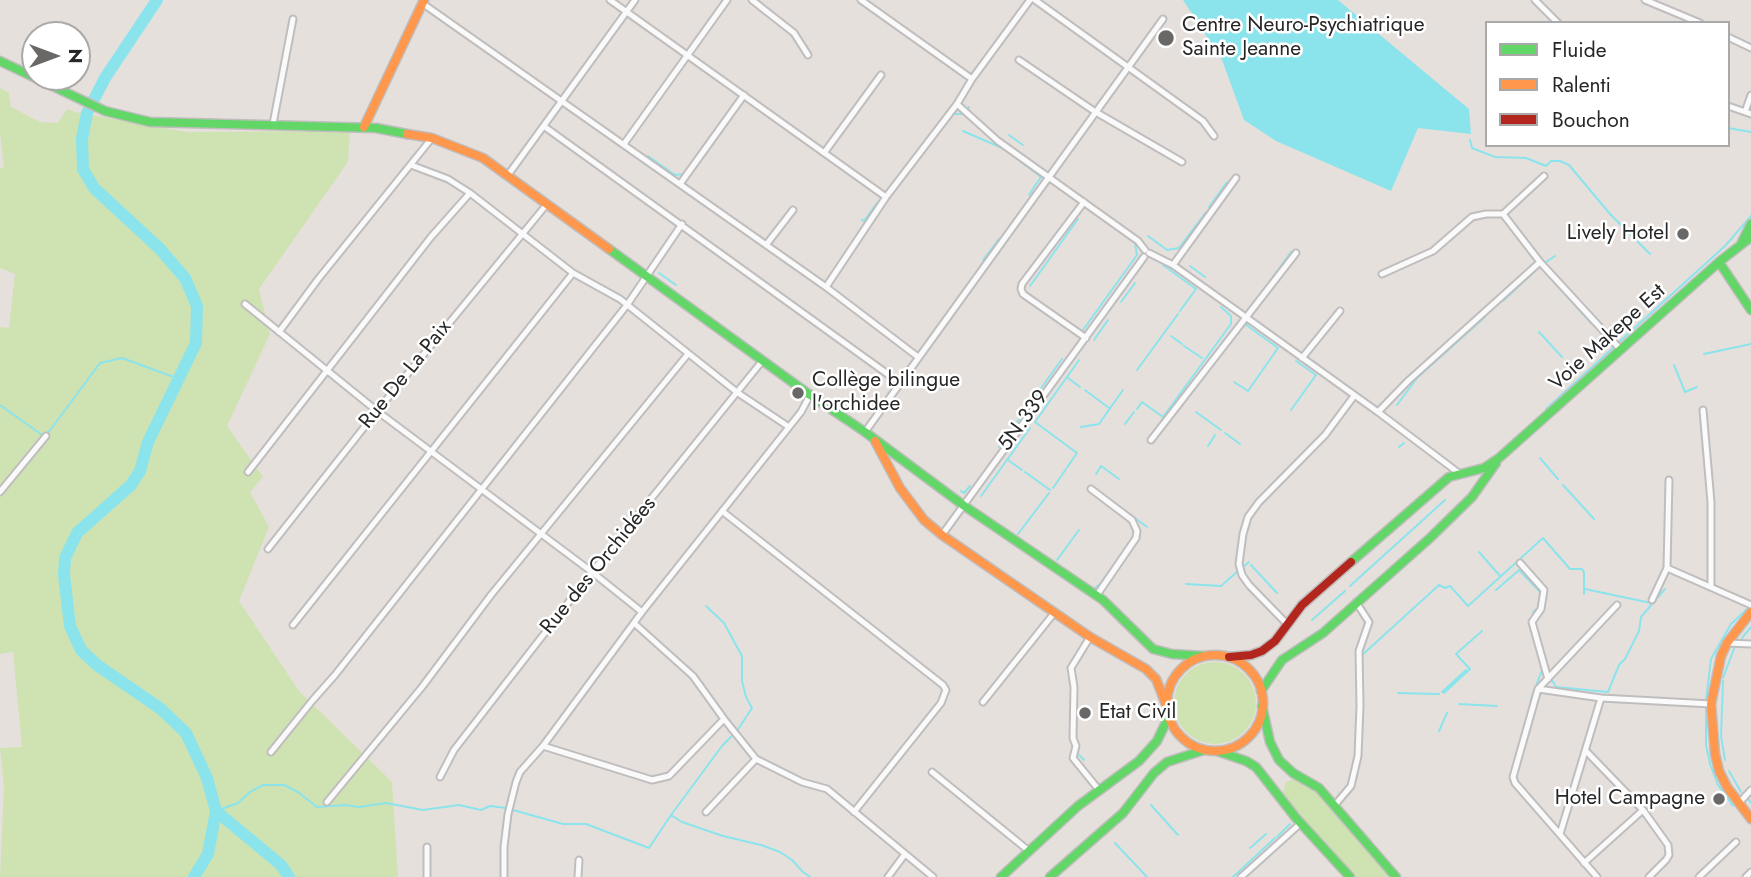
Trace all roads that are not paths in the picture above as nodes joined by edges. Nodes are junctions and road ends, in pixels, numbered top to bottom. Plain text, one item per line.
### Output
1 (610, 0) edge
2 (635, 0) edge
3 (727, 0) edge
4 (752, 0) edge
5 (1032, 0) edge
6 (1535, 0) edge
7 (1645, 0) edge
8 (423, 1) edge
9 (864, 1) edge
10 (627, 12) junction
11 (293, 19) dead end
12 (1163, 19) dead end
13 (1556, 21) edge
14 (1695, 21) edge
15 (1730, 38) edge
16 (1751, 48) edge
17 (688, 54) junction
18 (808, 54) dead end
19 (1019, 60) dead end
20 (0, 61) edge
21 (1126, 68) junction
22 (881, 75) dead end
23 (972, 79) junction
24 (744, 95) junction
25 (1751, 95) edge
26 (562, 101) junction
27 (957, 104) junction
28 (1730, 107) edge
29 (1094, 111) junction
30 (1748, 113) edge
31 (273, 124) junction
32 (364, 127) junction
33 (545, 127) junction
34 (1214, 136) dead end
35 (432, 138) junction
36 (624, 144) junction
37 (824, 153) junction
38 (1182, 162) dead end
39 (411, 164) junction
40 (509, 175) junction
41 (1049, 176) junction
42 (1544, 176) dead end
43 (1236, 178) dead end
44 (680, 184) junction
45 (470, 193) junction
46 (886, 197) junction
47 (1084, 202) junction
48 (547, 204) junction
49 (793, 210) dead end
50 (1503, 214) junction
51 (682, 224) junction
52 (1751, 224) edge
53 (522, 233) junction
54 (1751, 237) edge
55 (766, 245) junction
56 (1741, 245) junction
57 (1146, 253) junction
58 (1296, 253) dead end
59 (1540, 262) junction
60 (1719, 262) junction
61 (1172, 264) junction
62 (573, 273) junction
63 (1382, 274) dead end
64 (646, 277) junction
65 (826, 287) junction
66 (245, 304) dead end
67 (627, 305) junction
68 (1340, 310) dead end
69 (1751, 310) edge
70 (1245, 316) junction
71 (279, 332) junction
72 (1086, 338) junction
73 (1621, 350) junction
74 (688, 354) junction
75 (918, 358) junction
76 (1302, 358) junction
77 (763, 360) junction
78 (327, 372) junction
79 (900, 383) junction
80 (738, 393) junction
81 (810, 396) junction
82 (1354, 396) junction
83 (1703, 410) dead end
84 (377, 411) junction
85 (1378, 412) junction
86 (789, 427) junction
87 (864, 432) junction
88 (46, 436) dead end
89 (874, 439) junction
90 (1151, 440) dead end
91 (431, 450) junction
92 (1499, 458) junction
93 (248, 472) dead end
94 (1460, 474) junction
95 (1670, 480) dead end
96 (1091, 489) dead end
97 (480, 490) junction
98 (0, 492) edge
99 (962, 505) junction
100 (722, 512) junction
101 (541, 533) junction
102 (942, 535) junction
103 (268, 549) dead end
104 (1520, 563) dead end
105 (1667, 568) junction
106 (592, 572) junction
107 (1711, 587) junction
108 (1097, 595) junction
109 (1652, 600) dead end
110 (1356, 602) junction
111 (1617, 605) dead end
112 (1751, 605) edge
113 (642, 612) junction
114 (1055, 612) junction
115 (1751, 612) edge
116 (1751, 621) edge
117 (634, 623) junction
118 (293, 625) dead end
119 (1287, 625) junction
120 (1090, 637) junction
121 (1729, 640) junction
122 (1751, 644) edge
123 (1203, 656) junction
124 (1229, 657) junction
125 (1548, 679) junction
126 (1538, 689) junction
127 (1261, 691) junction
128 (1601, 698) junction
129 (983, 702) dead end
130 (1712, 704) junction
131 (1262, 706) junction
132 (1168, 711) junction
133 (724, 719) junction
134 (543, 746) junction
135 (1204, 750) junction
136 (1217, 751) junction
137 (1586, 751) junction
138 (271, 752) dead end
139 (757, 759) junction
140 (932, 772) dead end
141 (440, 776) dead end
142 (1099, 790) junction
143 (1751, 790) edge
144 (327, 802) dead end
145 (1738, 804) junction
146 (1334, 806) junction
147 (1643, 810) junction
148 (706, 812) dead end
149 (854, 812) junction
150 (1751, 819) edge
151 (1301, 823) junction
152 (1560, 834) junction
153 (1736, 842) dead end
154 (427, 847) dead end
155 (1029, 852) junction
156 (905, 853) junction
157 (579, 860) dead end
158 (1584, 863) junction
159 (1751, 872) edge
160 (427, 877) edge
161 (504, 877) edge
162 (578, 877) edge
163 (888, 877) edge
164 (933, 877) edge
165 (1001, 877) edge
166 (1050, 877) edge
167 (1241, 877) edge
168 (1350, 877) edge
169 (1396, 877) edge
170 (1597, 877) edge
171 (1648, 877) edge
172 (1699, 877) edge
173 (1746, 877) edge

1 - 10 street
2 - 10 street
3 - 17 street
4 - 18 street
5 - 21 street
5 - 23 street
6 - 13 street
7 - 14 street
8 - 26 street
8 - 32 main road
9 - 23 street
10 - 17 street
10 - 26 street
11 - 31 street
12 - 21 street
15 - 16 street
17 - 24 street
17 - 36 street
19 - 29 street
20 - 31 main road
21 - 29 street
21 - 34 street
22 - 37 street
23 - 27 street
24 - 37 street
24 - 44 street
25 - 30 street
26 - 33 street
26 - 36 street
27 - 41 street
27 - 46 street
28 - 30 street
29 - 38 street
29 - 41 street
31 - 32 main road
32 - 35 main road
33 - 40 street
33 - 51 street
35 - 39 street
35 - 40 main road
36 - 44 street
37 - 46 street
39 - 45 street
39 - 71 street
40 - 48 main road
41 - 47 street
41 - 75 street
42 - 50 street
43 - 61 street
44 - 55 street
45 - 53 street
45 - 78 street
46 - 65 street
47 - 57 street
47 - 72 street
48 - 53 street, Rue De La Paix
48 - 64 main road
49 - 55 street
50 - 59 street
50 - 63 street
51 - 64 street
51 - 79 street
52 - 56 main road, Voie Makepe Est
53 - 62 street
53 - 84 street, Rue De La Paix
54 - 56 main road, Voie Makepe Est
55 - 65 street
56 - 60 main road, Voie Makepe Est
57 - 61 street
57 - 72 street, 5N.339
58 - 70 street
59 - 73 street
59 - 85 street
60 - 69 main road
60 - 73 main road, Voie Makepe Est
61 - 70 street
62 - 67 street
62 - 91 street
64 - 67 street
64 - 77 main road
65 - 75 street
66 - 71 street
67 - 74 street
67 - 97 street
68 - 76 street
70 - 76 street
70 - 90 street
71 - 78 street
72 - 99 street, 5N.339
73 - 92 main road, Voie Makepe Est
74 - 80 street
74 - 101 street
75 - 79 street
76 - 82 street
77 - 80 street, Rue des Orchidées
77 - 81 main road
78 - 84 street
78 - 93 street
79 - 87 street
80 - 86 street
80 - 106 street, Rue des Orchidées
81 - 86 street
81 - 87 main road
82 - 85 street
82 - 119 street
83 - 107 street
84 - 91 street
84 - 103 street, Rue De La Paix
85 - 94 street
86 - 100 street
87 - 89 main road
88 - 98 street
89 - 99 main road
89 - 102 main road
91 - 97 street
91 - 118 street
92 - 94 main road
92 - 110 main road
94 - 119 main road
95 - 105 street
96 - 108 street
97 - 101 street
97 - 138 street
99 - 102 street, 5N.339
99 - 108 main road
100 - 113 street
100 - 149 street
101 - 106 street
101 - 144 street
102 - 114 main road
104 - 125 street
105 - 107 street
105 - 109 street
106 - 113 street
106 - 141 street, Rue des Orchidées
107 - 112 street
108 - 123 main road
110 - 127 main road
110 - 146 street
111 - 125 street
113 - 117 street
114 - 120 main road
114 - 129 street
115 - 121 main road
116 - 121 main road
117 - 133 street
117 - 134 street
119 - 124 main road
120 - 132 main road
120 - 142 street
121 - 122 street
121 - 130 main road
123 - 124 main road
123 - 132 main road
124 - 127 main road
125 - 126 street
126 - 128 street
126 - 152 street
127 - 131 main road
128 - 130 street
128 - 137 street
130 - 145 main road
131 - 136 main road
131 - 146 main road
132 - 135 main road
132 - 142 main road
133 - 134 street
133 - 139 street
134 - 161 street
135 - 136 main road
135 - 166 main road
136 - 151 main road
137 - 147 street
137 - 152 street
139 - 148 street
139 - 149 street
140 - 155 street
142 - 155 main road
143 - 145 street
145 - 150 main road
146 - 169 main road
147 - 158 street
147 - 171 street
149 - 156 street
151 - 167 street
151 - 168 main road
152 - 158 street
153 - 172 street
154 - 160 street
155 - 165 main road
156 - 163 street
156 - 164 street
157 - 162 street
158 - 170 street
159 - 173 street

